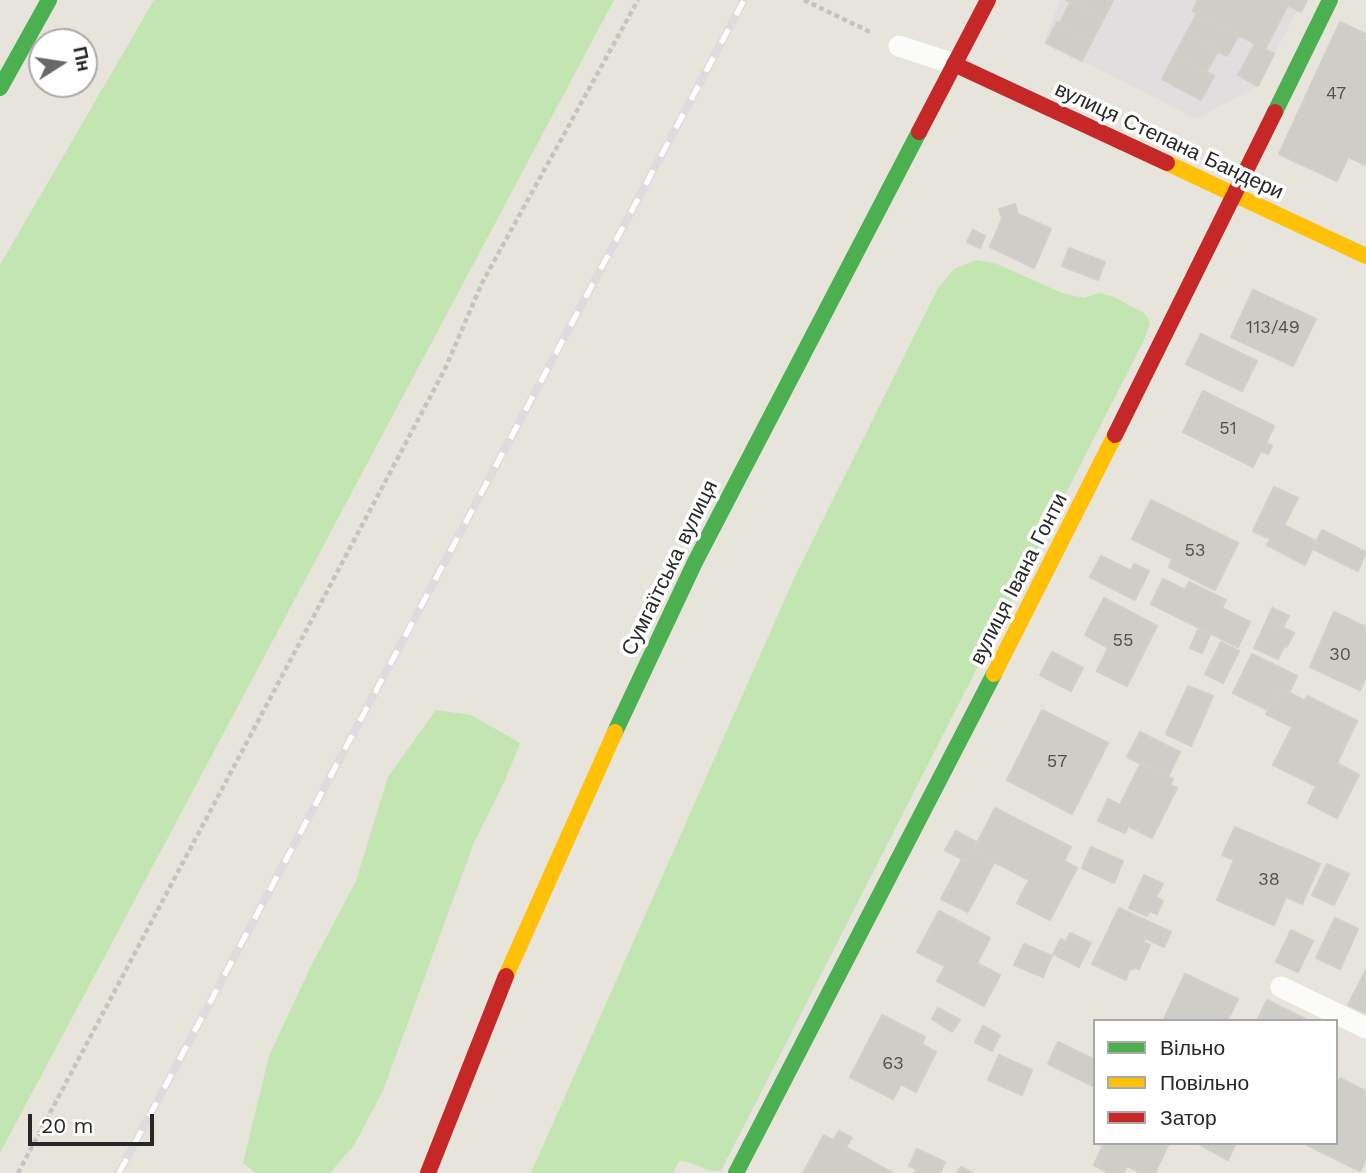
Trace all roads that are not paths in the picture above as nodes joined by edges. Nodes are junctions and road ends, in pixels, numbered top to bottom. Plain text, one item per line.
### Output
1 (50, 0) edge
2 (988, 0) edge
3 (1330, 0) edge
4 (899, 46) road end
5 (954, 64) junction
6 (0, 88) edge
7 (1233, 193) junction
8 (1366, 256) edge
9 (1281, 987) dead end
10 (1366, 1028) edge
11 (428, 1173) edge
12 (736, 1173) edge

1 - 6 street
2 - 5 street, Сумгаїтська вулиця
3 - 7 street, вулиця Івана Гонти
4 - 5 lane
5 - 7 street, вулиця Степана Бандери
5 - 11 street, Сумгаїтська вулиця
7 - 8 street, вулиця Степана Бандери
7 - 12 street, вулиця Івана Гонти
9 - 10 lane

